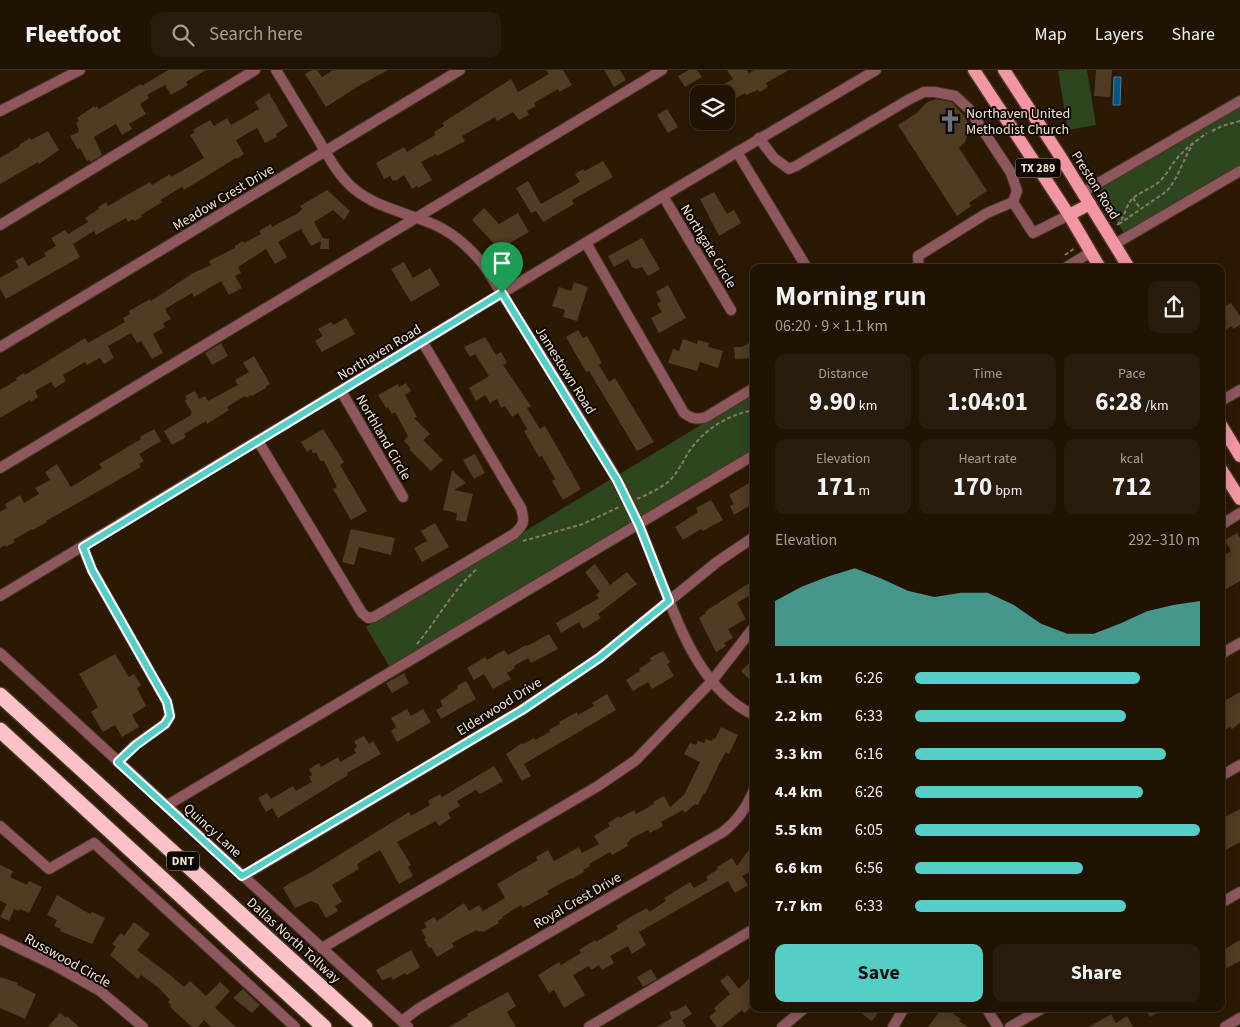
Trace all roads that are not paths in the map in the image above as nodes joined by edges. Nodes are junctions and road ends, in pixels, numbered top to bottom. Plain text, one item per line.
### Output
1 (80, 70) edge
2 (255, 70) edge
3 (276, 70) edge
4 (460, 70) edge
5 (662, 70) edge
6 (876, 70) edge
7 (974, 70) edge
8 (1004, 70) edge
9 (1240, 101) edge
10 (0, 111) edge
11 (759, 138) junction
12 (326, 151) junction
13 (737, 152) junction
14 (1240, 171) edge
15 (1082, 192) junction
16 (663, 196) junction
17 (1013, 202) junction
18 (1090, 204) junction
19 (1069, 215) junction
20 (416, 218) junction
21 (0, 225) edge
22 (586, 243) junction
23 (1115, 244) junction
24 (1091, 252) junction
25 (805, 264) edge
26 (919, 264) edge
27 (1072, 264) edge
28 (1098, 264) edge
29 (1127, 264) edge
30 (502, 293) junction
31 (731, 310) dead end
32 (422, 341) junction
33 (0, 347) edge
34 (750, 390) edge
35 (1240, 390) edge
36 (341, 391) junction
37 (1225, 399) edge
38 (1225, 436) edge
39 (258, 441) junction
40 (1240, 456) edge
41 (750, 457) edge
42 (0, 468) edge
43 (1225, 475) edge
44 (404, 497) dead end
45 (1240, 499) edge
46 (1240, 513) edge
47 (1225, 522) edge
48 (639, 525) junction
49 (750, 540) edge
50 (83, 547) junction
51 (0, 596) edge
52 (669, 601) junction
53 (750, 632) edge
54 (1240, 643) edge
55 (1225, 652) edge
56 (0, 653) edge
57 (712, 681) junction
58 (0, 695) edge
59 (750, 713) edge
60 (0, 730) edge
61 (118, 762) junction
62 (1240, 765) edge
63 (1225, 774) edge
64 (750, 799) edge
65 (166, 806) junction
66 (0, 826) edge
67 (242, 876) junction
68 (1240, 892) edge
69 (1225, 901) edge
70 (750, 931) edge
71 (0, 939) edge
72 (322, 948) junction
73 (800, 1012) edge
74 (902, 1012) edge
75 (989, 1012) edge
76 (1036, 1012) edge
77 (1240, 1018) edge
78 (405, 1024) edge
79 (143, 1027) edge
80 (295, 1027) edge
81 (324, 1027) edge
82 (366, 1027) edge
83 (589, 1027) edge
84 (782, 1027) edge
85 (893, 1027) edge
86 (998, 1027) edge
87 (1010, 1027) edge
88 (1225, 1027) edge

1 - 10 street
2 - 21 street
3 - 12 street, Jamestown Road
4 - 12 street, Meadow Crest Drive
5 - 20 street
6 - 11 street, Northaven Road
7 - 19 main road, TX 289
8 - 15 main road, Preston Road / TX 289
9 - 15 street
11 - 13 street, Northaven Road
11 - 17 street
12 - 20 street, Jamestown Road
12 - 33 street, Meadow Crest Drive
13 - 16 street, Northaven Road
13 - 25 street
14 - 23 street
15 - 18 main road, Preston Road / TX 289
16 - 22 street, Northaven Road
16 - 31 street, Northgate Circle
17 - 19 street
17 - 26 street
18 - 19 main road
18 - 23 main road, Preston Road / TX 289
19 - 24 main road, TX 289
20 - 30 street, Jamestown Road
20 - 42 street
22 - 30 street, Northaven Road
22 - 34 street
23 - 29 main road, Preston Road / TX 289
24 - 27 street
24 - 28 main road, TX 289
30 - 32 street, Northaven Road
30 - 48 street, Jamestown Road
32 - 36 street, Northaven Road
32 - 39 street
35 - 37 street
36 - 39 street, Northaven Road
36 - 44 street, Northland Circle
38 - 40 main road
39 - 50 street, Northaven Road
41 - 48 street
43 - 45 main road
46 - 47 street
48 - 52 street, Jamestown Road
48 - 65 street
49 - 52 street, Elderwood Drive
50 - 51 street, Northaven Road
50 - 61 street
52 - 57 street, Jamestown Road
52 - 67 street, Elderwood Drive
53 - 57 street
54 - 55 street
56 - 61 street, Quincy Lane
57 - 59 street, Jamestown Road
57 - 72 street
58 - 82 highway, Dallas North Tollway / DNT
60 - 81 highway, DNT
61 - 65 street, Quincy Lane
62 - 63 street
64 - 78 street, Royal Crest Drive
65 - 67 street, Quincy Lane
66 - 80 street
67 - 72 street, Quincy Lane
68 - 69 street
70 - 83 street
71 - 79 street, Russwood Circle
72 - 78 street, Quincy Lane
73 - 84 street
74 - 85 street
75 - 86 street
76 - 87 street
77 - 88 street

